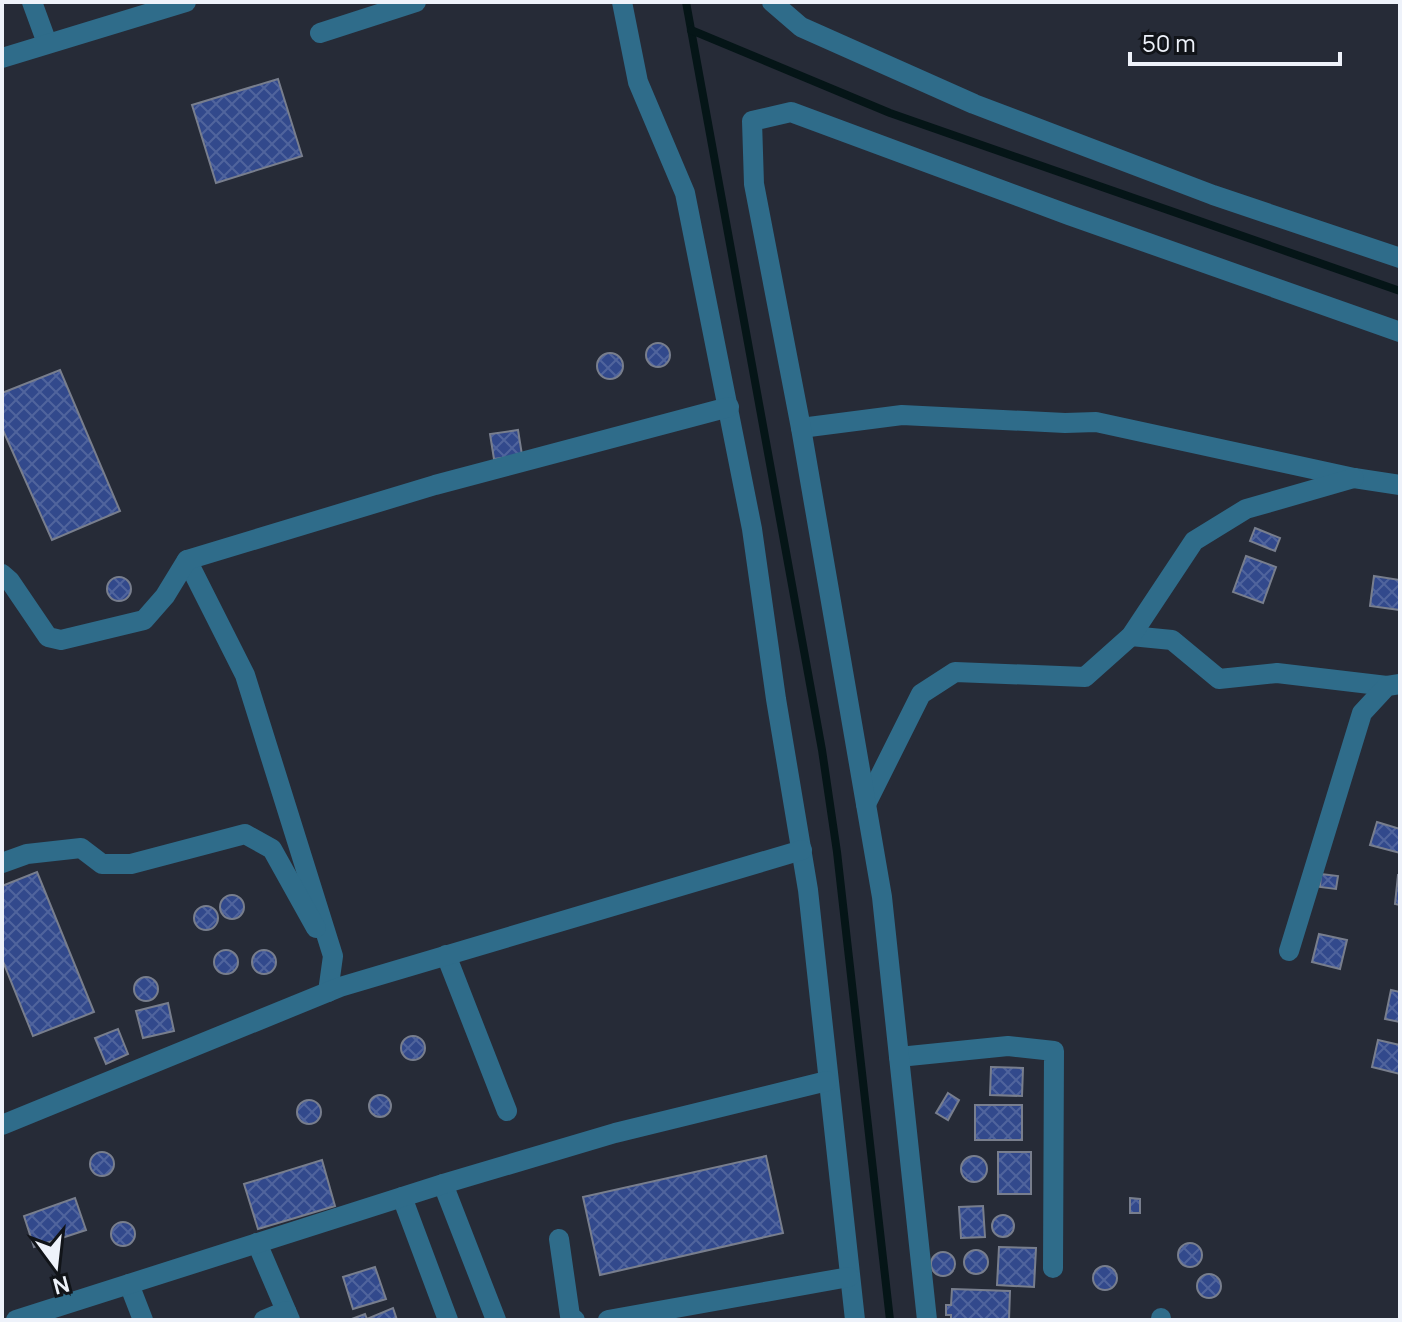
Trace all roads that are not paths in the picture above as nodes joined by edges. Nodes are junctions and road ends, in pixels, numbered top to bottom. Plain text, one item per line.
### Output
1 (32, 2) edge
2 (186, 2) edge
3 (416, 2) edge
4 (622, 2) edge
5 (772, 2) edge
6 (320, 33) dead end
7 (47, 43) junction
8 (2, 58) edge
9 (1400, 258) edge
10 (1400, 332) edge
11 (729, 407) junction
12 (801, 428) junction
13 (1354, 478) junction
14 (1400, 485) edge
15 (187, 560) junction
16 (2, 574) edge
17 (1131, 636) junction
18 (1393, 685) edge
19 (866, 804) junction
20 (802, 850) junction
21 (2, 863) edge
22 (1289, 951) dead end
23 (446, 955) junction
24 (333, 956) junction
25 (328, 992) junction
26 (899, 1057) junction
27 (827, 1081) junction
28 (507, 1111) dead end
29 (2, 1125) edge
30 (443, 1184) junction
31 (402, 1197) junction
32 (559, 1239) dead end
33 (257, 1243) junction
34 (1053, 1268) dead end
35 (849, 1277) junction
36 (129, 1284) junction
37 (288, 1316) edge
38 (16, 1320) edge
39 (143, 1320) edge
40 (264, 1320) edge
41 (448, 1320) edge
42 (496, 1320) edge
43 (575, 1320) edge
44 (608, 1320) edge
45 (855, 1320) edge
46 (927, 1320) edge

1 - 7 street
2 - 7 street
3 - 6 street
4 - 11 street
5 - 9 street
7 - 8 street
10 - 12 street
11 - 15 street
11 - 20 street
12 - 13 street
12 - 19 street
13 - 14 street
13 - 17 street
15 - 16 street
15 - 24 street
17 - 18 street
17 - 19 street
18 - 22 street
19 - 26 street
20 - 23 street
20 - 27 street
21 - 24 street
23 - 25 street
23 - 28 street
24 - 25 street
25 - 29 street
26 - 34 street
26 - 46 street
27 - 30 street
27 - 35 street
30 - 31 street
30 - 42 street
31 - 33 street
31 - 41 street
32 - 43 street
33 - 36 street
33 - 37 street
35 - 44 street
35 - 45 street
36 - 38 street
36 - 39 street
37 - 40 street

